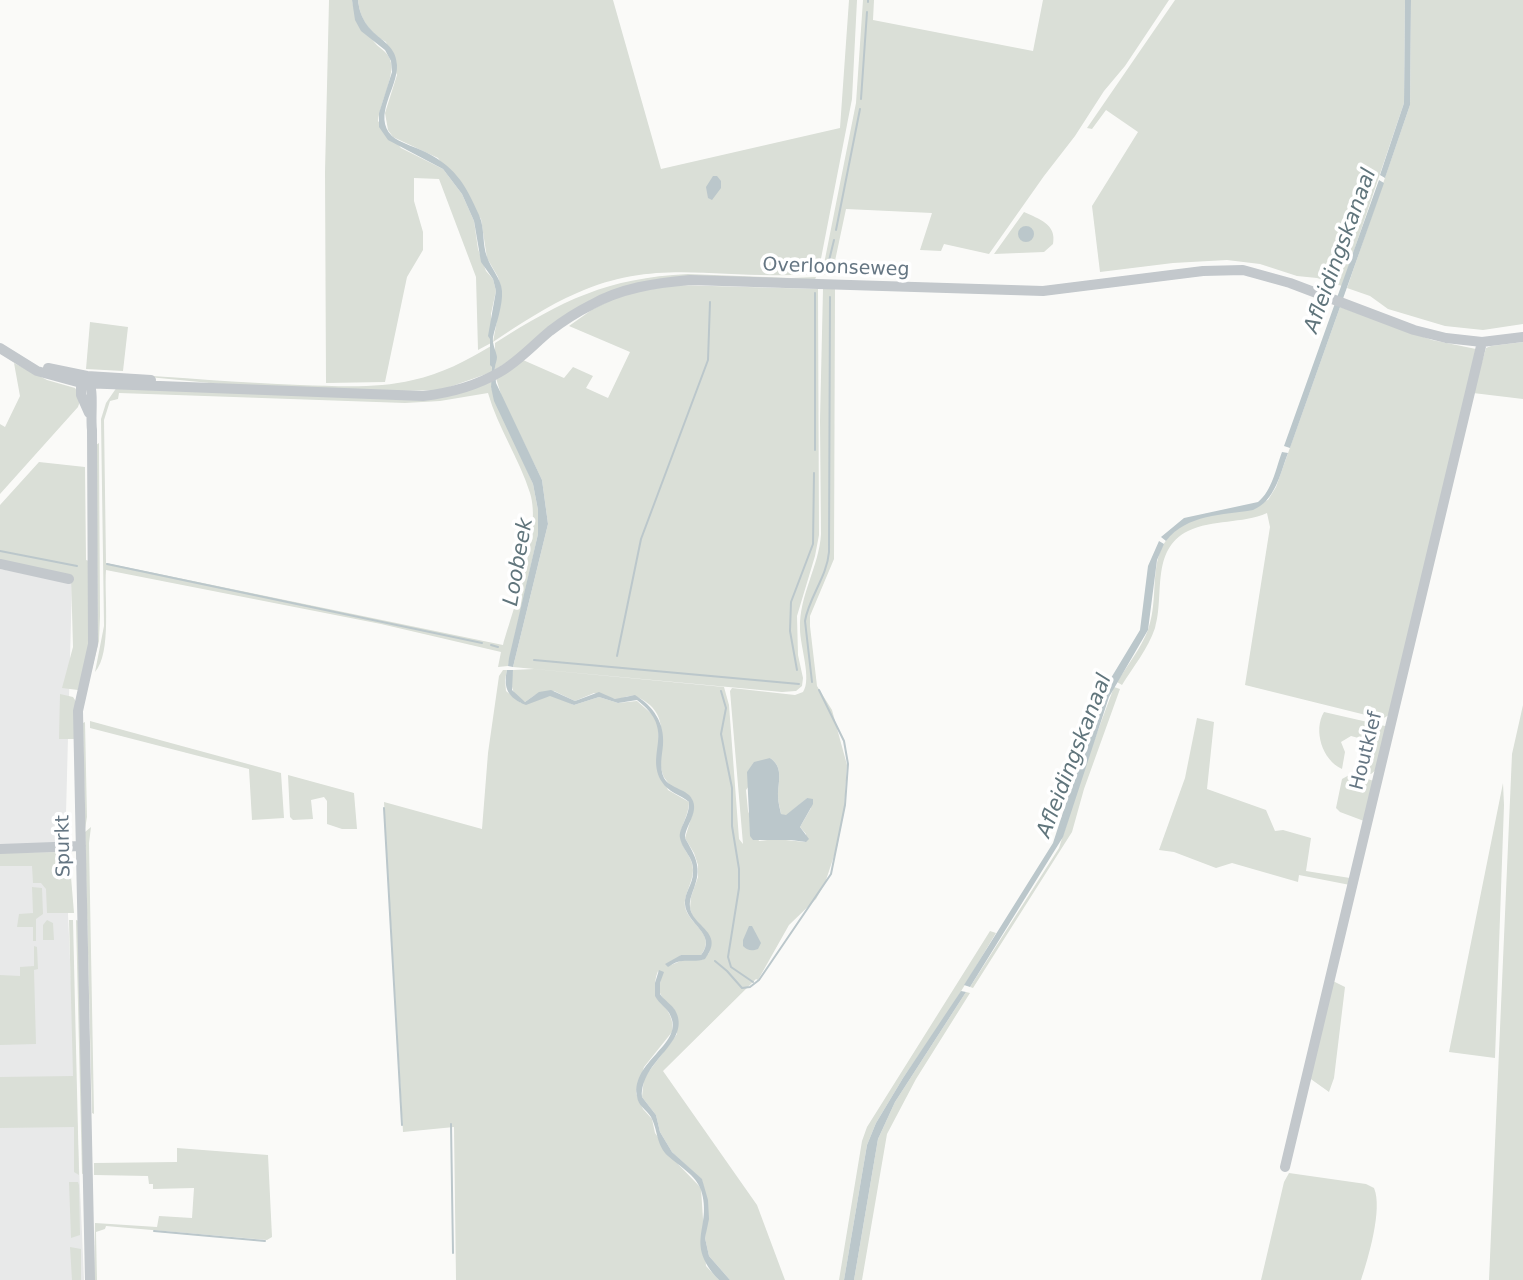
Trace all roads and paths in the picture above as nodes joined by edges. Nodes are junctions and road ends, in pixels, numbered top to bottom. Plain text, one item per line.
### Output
1 (1523, 337) edge
2 (1482, 342) junction
3 (0, 348) edge
4 (87, 381) junction
5 (0, 565) edge
6 (69, 579) dead end
7 (81, 846) junction
8 (0, 849) edge
9 (1284, 1167) dead end
10 (90, 1280) edge

1 - 2 street, Overloonseweg
2 - 4 street, Overloonseweg
2 - 9 street, Houtklef
3 - 4 street, Overloonseweg
4 - 7 street, Spurkt
5 - 6 street
7 - 8 street
7 - 10 street, Spurkt

